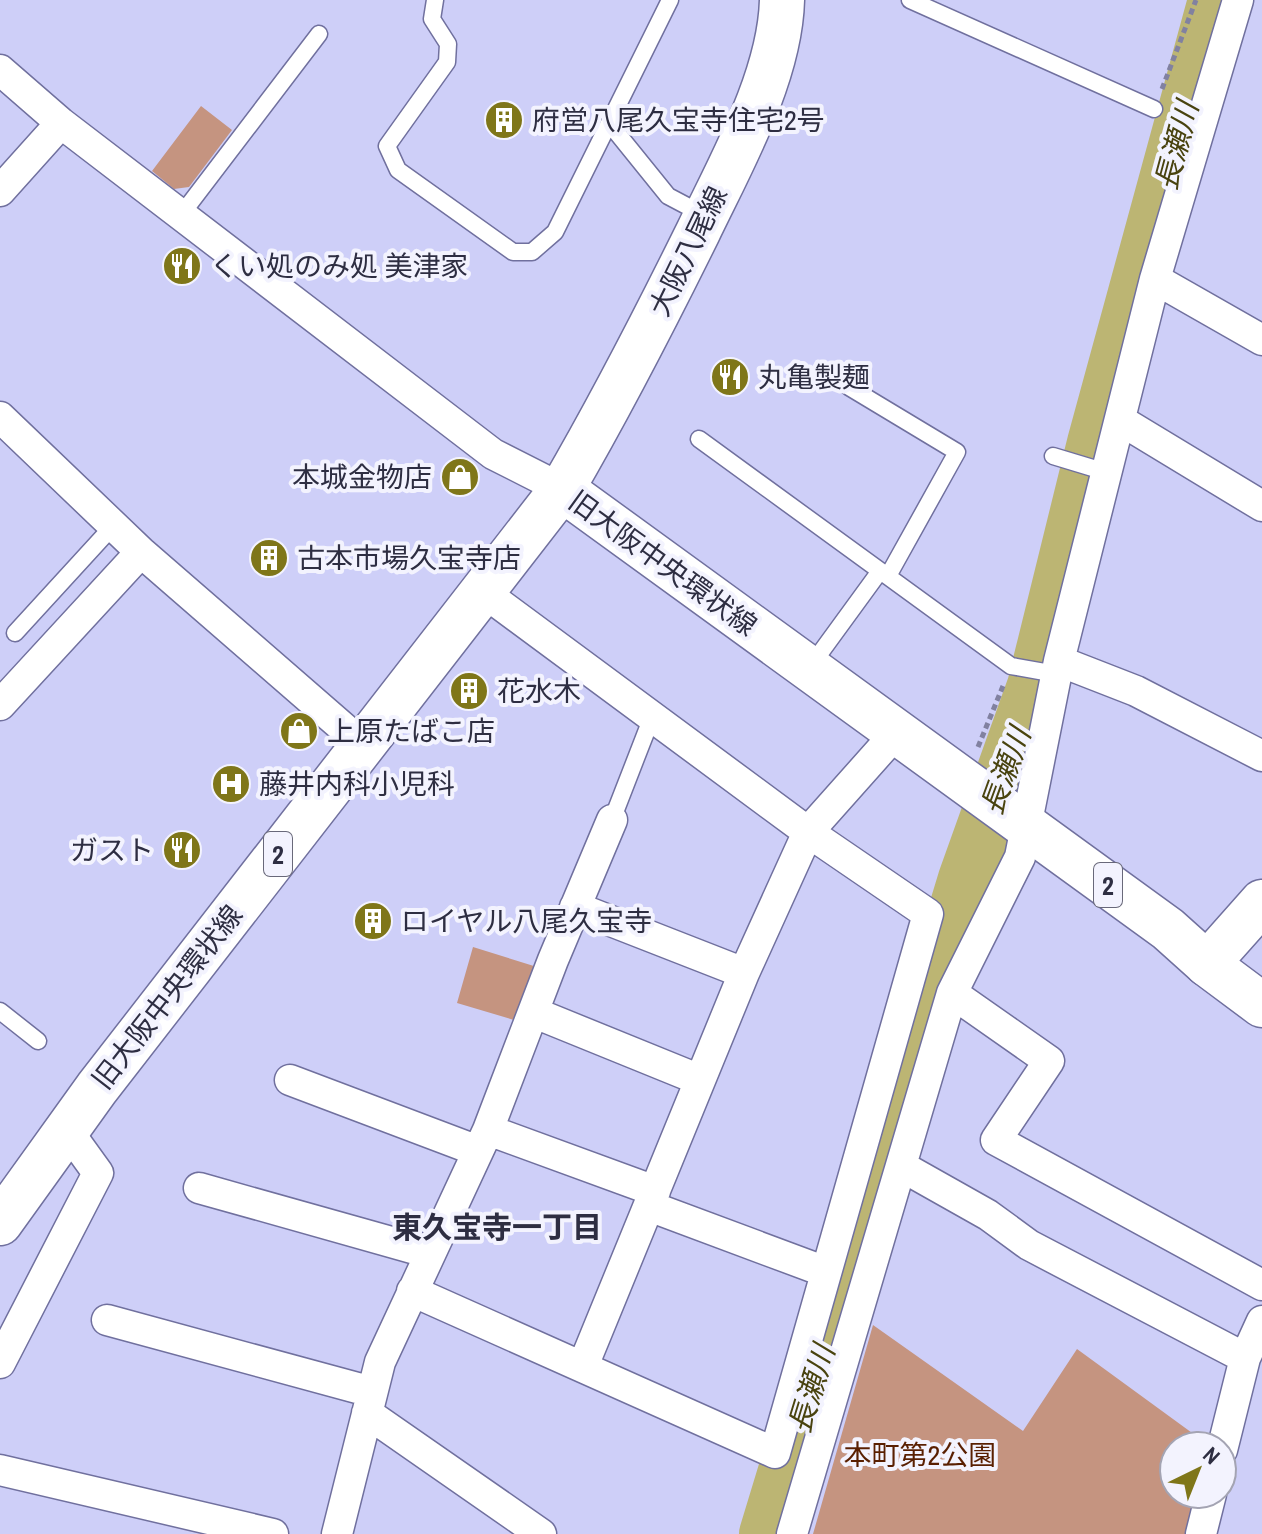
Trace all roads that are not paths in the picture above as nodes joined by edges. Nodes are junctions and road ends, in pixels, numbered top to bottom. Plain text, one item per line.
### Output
1 (435, 0) edge
2 (670, 0) edge
3 (782, 0) edge
4 (910, 0) edge
5 (1228, 3) edge
6 (319, 34) dead end
7 (0, 70) edge
8 (1154, 109) road end
9 (61, 123) junction
10 (609, 123) junction
11 (0, 191) edge
12 (181, 215) junction
13 (705, 216) junction
14 (1155, 279) junction
15 (1262, 340) edge
16 (849, 387) dead end
17 (0, 417) edge
18 (1120, 420) junction
19 (699, 439) dead end
20 (1053, 456) dead end
21 (1105, 471) junction
22 (562, 489) junction
23 (1262, 506) edge
24 (113, 526) junction
25 (141, 552) junction
26 (884, 573) junction
27 (482, 591) junction
28 (15, 633) dead end
29 (809, 669) junction
30 (1053, 669) junction
31 (0, 705) edge
32 (652, 717) junction
33 (897, 732) junction
34 (362, 744) junction
35 (1262, 756) edge
36 (1015, 818) junction
37 (612, 820) joint
38 (808, 832) junction
39 (1262, 902) edge
40 (575, 907) junction
41 (1207, 964) junction
42 (744, 973) junction
43 (952, 993) junction
44 (1262, 1005) edge
45 (0, 1011) edge
46 (535, 1013) junction
47 (38, 1041) dead end
48 (290, 1080) dead end
49 (700, 1080) junction
50 (67, 1130) junction
51 (483, 1140) junction
52 (901, 1166) junction
53 (199, 1188) dead end
54 (652, 1198) junction
55 (0, 1223) edge
56 (430, 1253) junction
57 (826, 1272) junction
58 (1262, 1285) edge
59 (412, 1291) junction
60 (107, 1320) dead end
61 (1262, 1321) edge
62 (1245, 1358) junction
63 (0, 1363) edge
64 (583, 1366) junction
65 (370, 1402) junction
66 (1227, 1430) edge
67 (0, 1470) edge
68 (1207, 1510) edge
69 (187, 1524) edge
70 (273, 1534) edge
71 (337, 1534) edge
72 (541, 1534) edge
73 (792, 1534) edge
74 (1201, 1534) edge

1 - 10 lane
2 - 10 lane
3 - 13 main road, 大阪八尾線
4 - 8 lane
5 - 14 street
6 - 12 lane
7 - 9 street
9 - 11 street
9 - 12 street
10 - 13 lane
12 - 22 street
13 - 22 main road, 大阪八尾線
14 - 15 street
14 - 18 street
16 - 26 lane
17 - 24 street
18 - 21 street
18 - 23 street
19 - 26 lane
20 - 21 lane
21 - 30 street
22 - 27 main road, 旧大阪中央環状線 / 2
22 - 29 main road, 旧大阪中央環状線 / 2
24 - 25 street
24 - 28 lane
25 - 31 street
25 - 34 street
26 - 29 lane
26 - 30 lane
27 - 32 street
27 - 34 main road, 旧大阪中央環状線 / 2
29 - 33 main road, 旧大阪中央環状線 / 2
30 - 35 street
30 - 36 street
32 - 37 lane
32 - 38 street
33 - 36 main road, 旧大阪中央環状線 / 2
33 - 38 street
34 - 50 main road, 旧大阪中央環状線 / 2
36 - 41 main road, 旧大阪中央環状線 / 2
36 - 43 street
37 - 40 street
38 - 42 street
38 - 57 street
39 - 41 main road
40 - 42 street
40 - 46 street
41 - 44 main road, 旧大阪中央環状線
42 - 49 street
43 - 52 street
43 - 58 street
45 - 47 lane
46 - 49 street
46 - 51 street
48 - 51 street
49 - 54 street
50 - 55 main road, 旧大阪中央環状線 / 2
50 - 63 street
51 - 54 street
51 - 56 street
52 - 62 street
52 - 73 street
53 - 56 street
54 - 57 street
54 - 64 street
56 - 59 street
57 - 64 street
59 - 64 street
59 - 65 street
60 - 65 street
61 - 62 street
62 - 66 street
65 - 71 street
65 - 72 street
67 - 69 street
68 - 74 street
69 - 70 street

